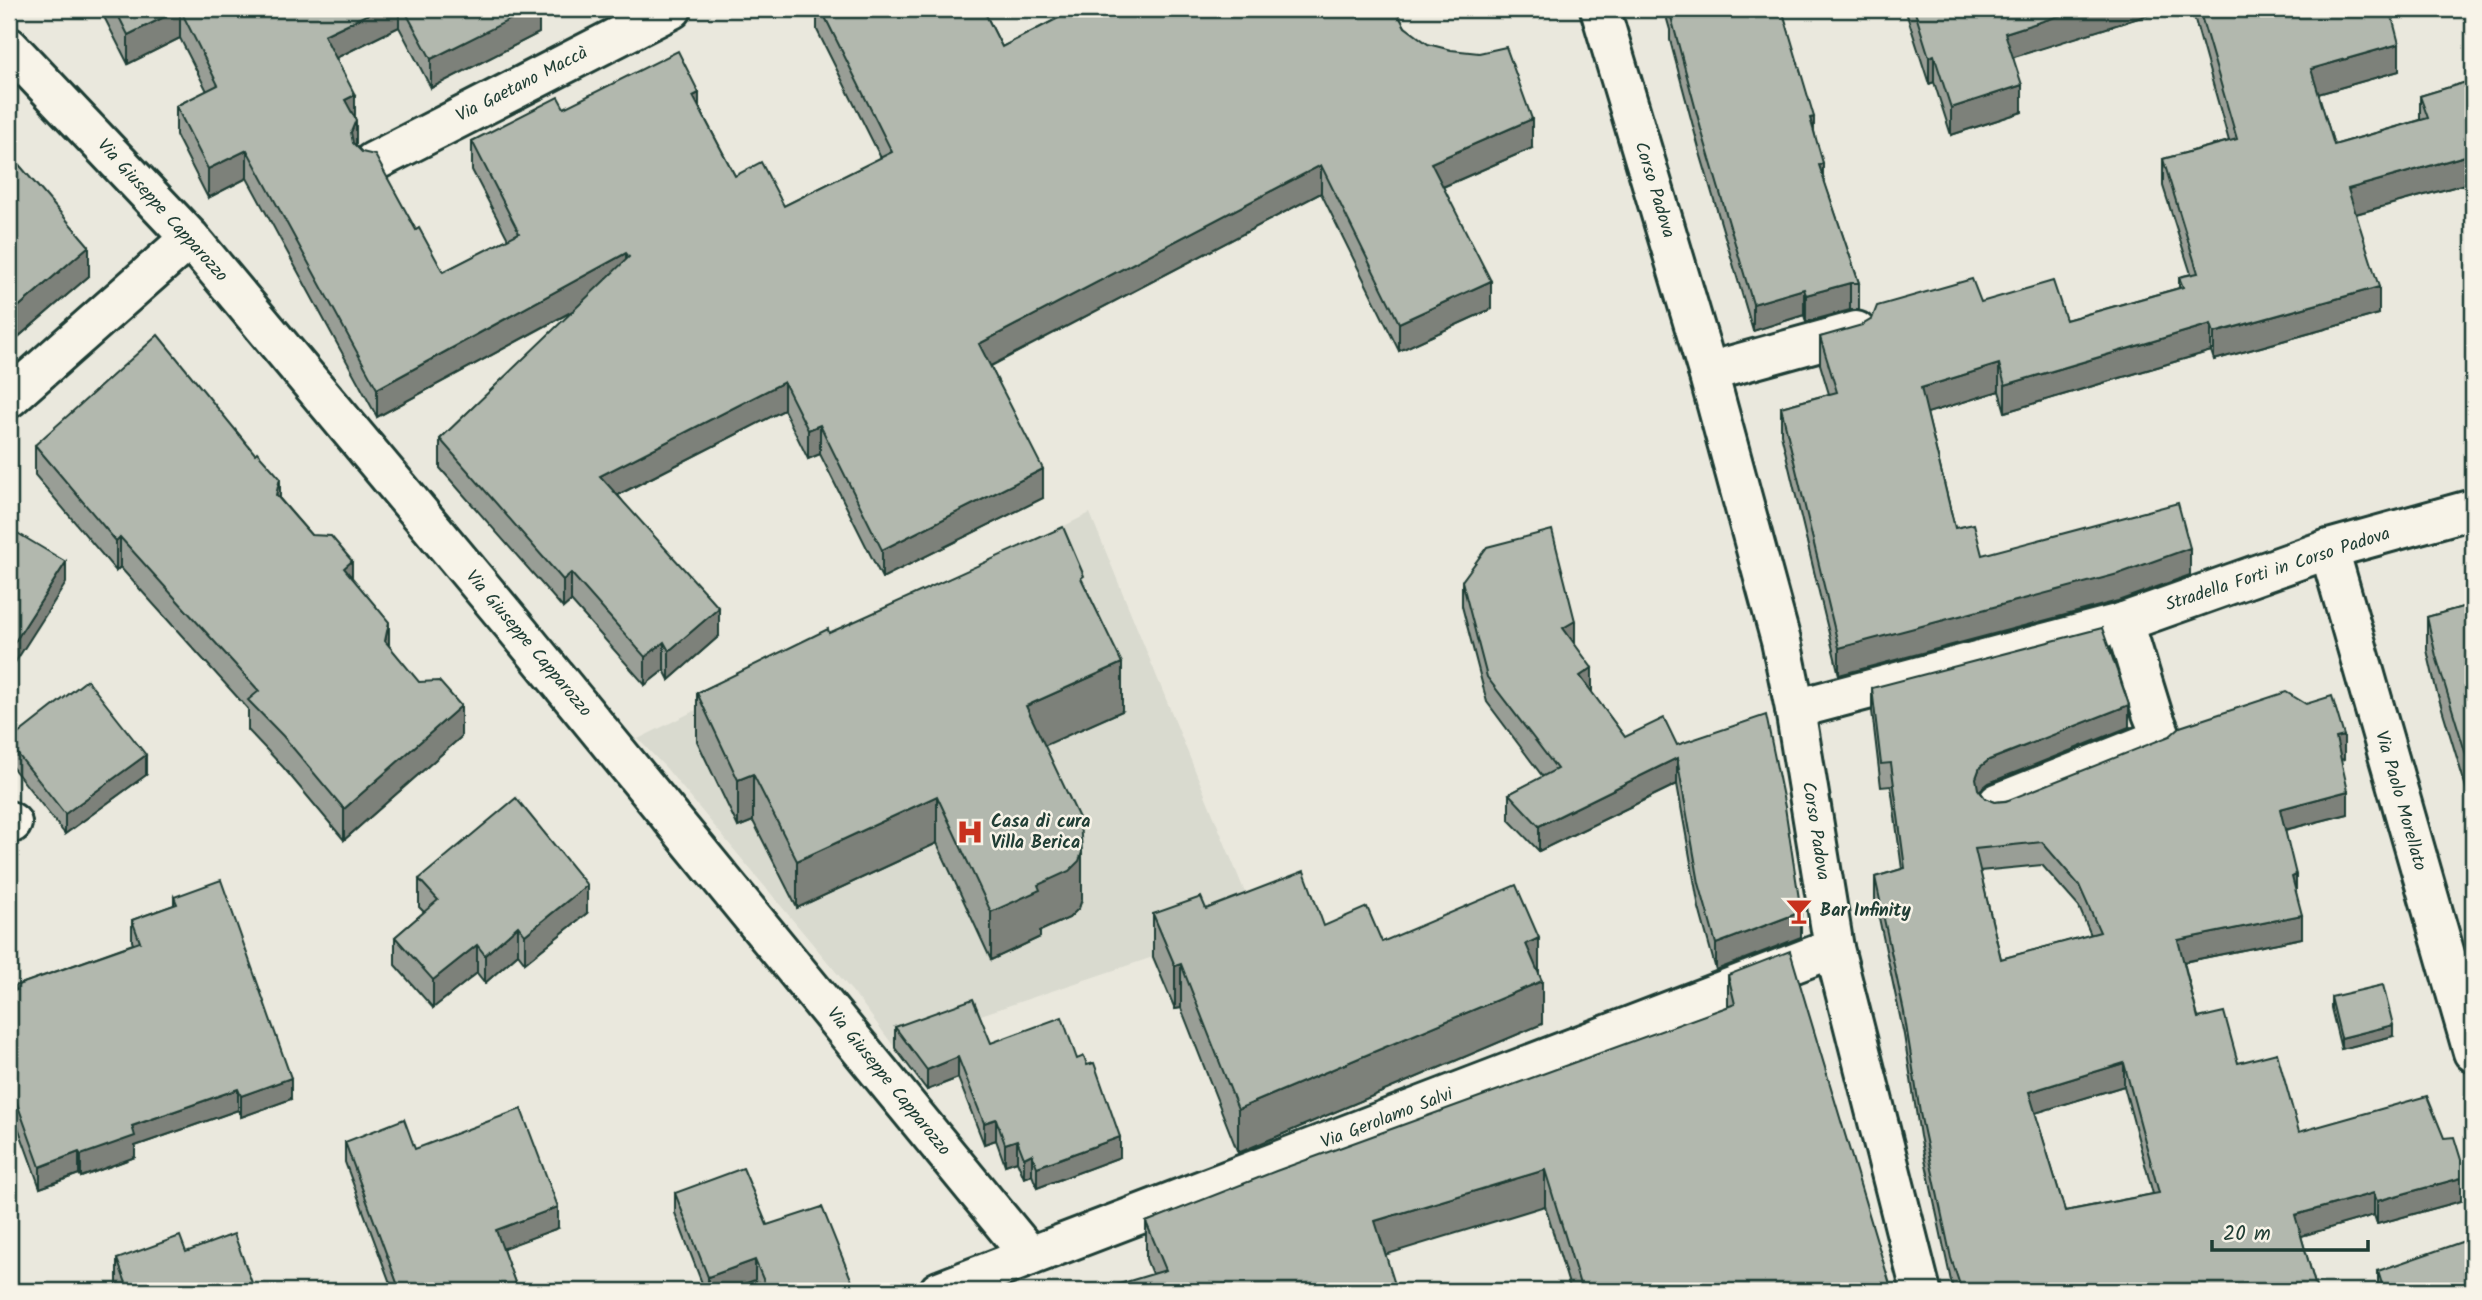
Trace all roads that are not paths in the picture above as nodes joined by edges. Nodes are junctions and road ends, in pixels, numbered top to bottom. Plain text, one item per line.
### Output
1 (672, 9) edge
2 (1600, 9) edge
3 (9, 47) edge
4 (373, 162) edge
5 (190, 238) junction
6 (1856, 331) edge
7 (1708, 372) junction
8 (9, 398) edge
9 (2473, 509) edge
10 (2329, 549) junction
11 (2124, 622) junction
12 (1795, 709) junction
13 (1998, 803) edge
14 (1834, 948) junction
15 (2473, 1052) edge
16 (1030, 1256) junction
17 (940, 1291) edge
18 (1921, 1291) edge

1 - 4 street, Via Gaetano Maccà
2 - 7 street, Corso Padova
3 - 5 street, Via Giuseppe Capparozzo
5 - 8 street
5 - 16 street, Via Giuseppe Capparozzo
6 - 7 street
7 - 12 street, Corso Padova
9 - 10 street, Stradella Forti in Corso Padova
10 - 11 street, Stradella Forti in Corso Padova
10 - 15 street, Via Paolo Morellato
11 - 12 street, Stradella Forti in Corso Padova
11 - 13 street
12 - 14 street, Corso Padova
14 - 16 street, Via Gerolamo Salvi
14 - 18 street, Corso Padova
16 - 17 street, Via Gerolamo Salvi

